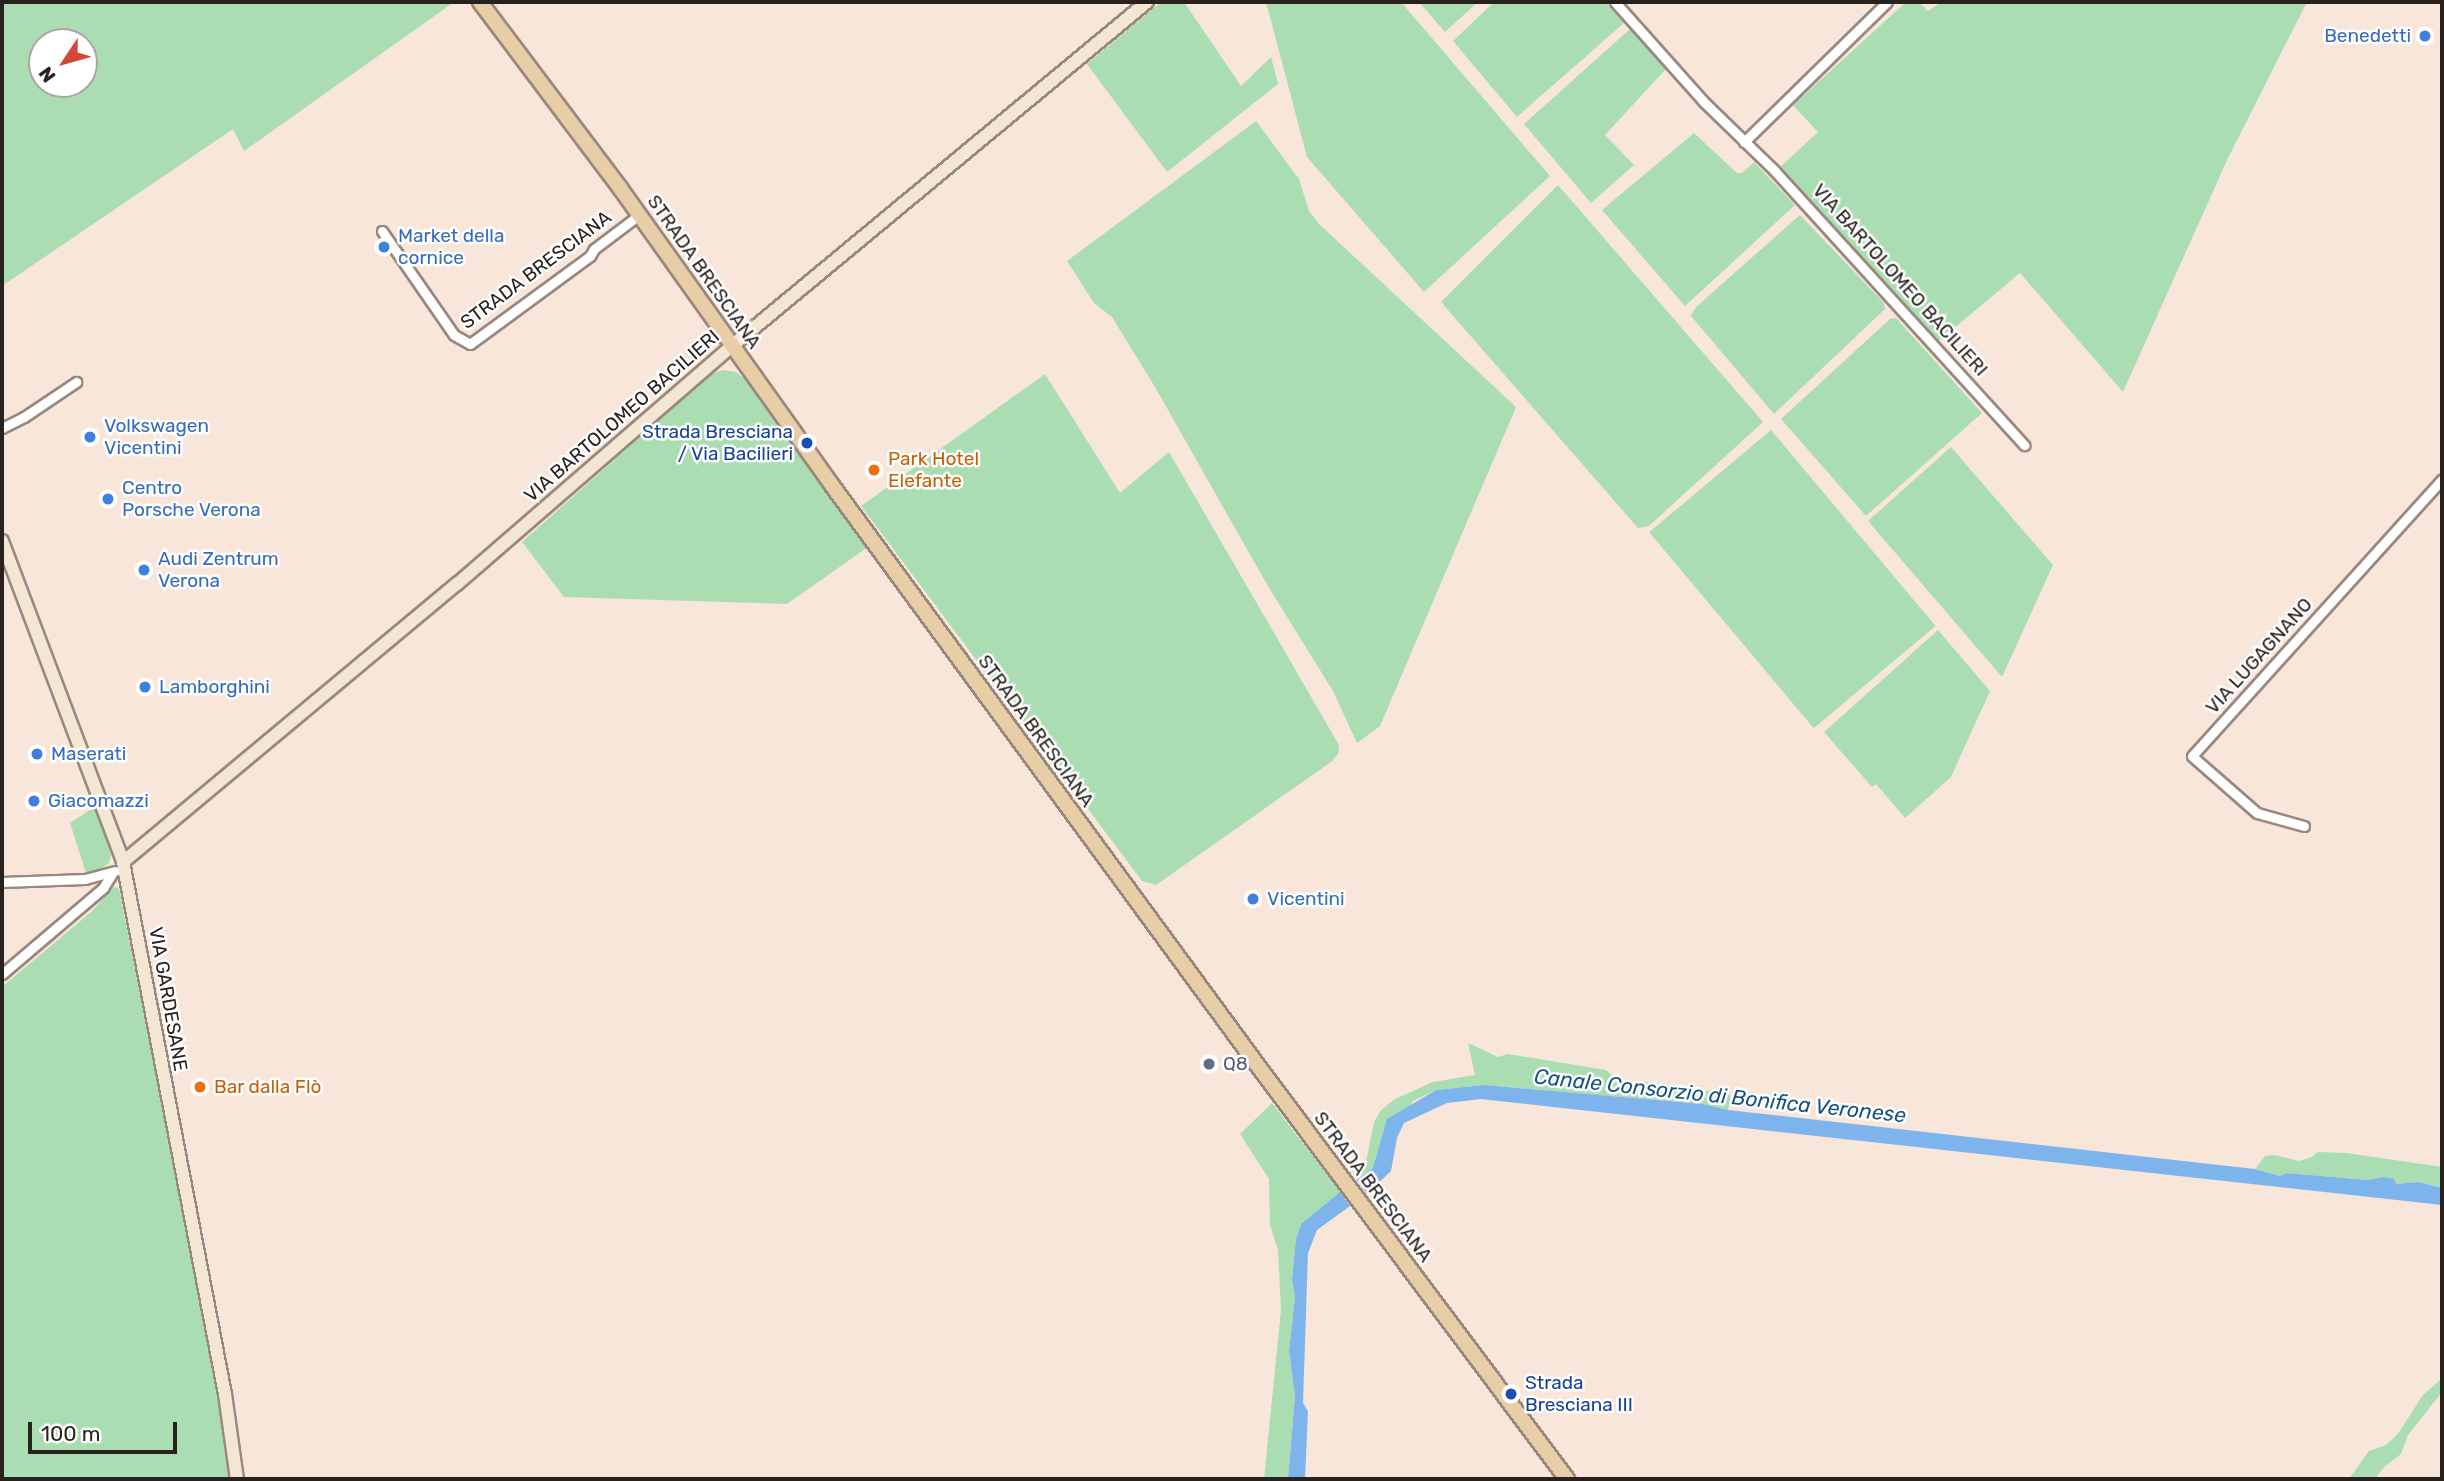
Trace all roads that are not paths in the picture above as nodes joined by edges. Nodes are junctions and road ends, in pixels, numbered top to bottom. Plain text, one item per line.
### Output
1 (480, 2) edge
2 (1147, 2) edge
3 (1615, 2) edge
4 (1887, 2) edge
5 (1744, 142) junction
6 (639, 215) junction
7 (382, 231) dead end
8 (732, 346) junction
9 (76, 382) dead end
10 (2, 428) edge
11 (2024, 445) dead end
12 (2442, 479) edge
13 (2, 541) edge
14 (2304, 825) dead end
15 (124, 862) junction
16 (113, 872) junction
17 (2, 882) edge
18 (2, 974) edge
19 (237, 1479) edge
20 (1567, 1479) edge

1 - 6 main road, STRADA BRESCIANA
2 - 8 street, VIA BARTOLOMEO BACILIERI
3 - 5 street, VIA BARTOLOMEO BACILIERI
4 - 5 street
5 - 11 street, VIA BARTOLOMEO BACILIERI
6 - 7 street, STRADA BRESCIANA
6 - 8 main road, STRADA BRESCIANA
8 - 15 street, VIA BARTOLOMEO BACILIERI
8 - 20 main road, STRADA BRESCIANA
9 - 10 street
12 - 14 street, VIA LUGAGNANO
13 - 15 street, VIA GARDESANE
15 - 16 street
15 - 19 street, VIA GARDESANE
16 - 17 street
16 - 18 street

